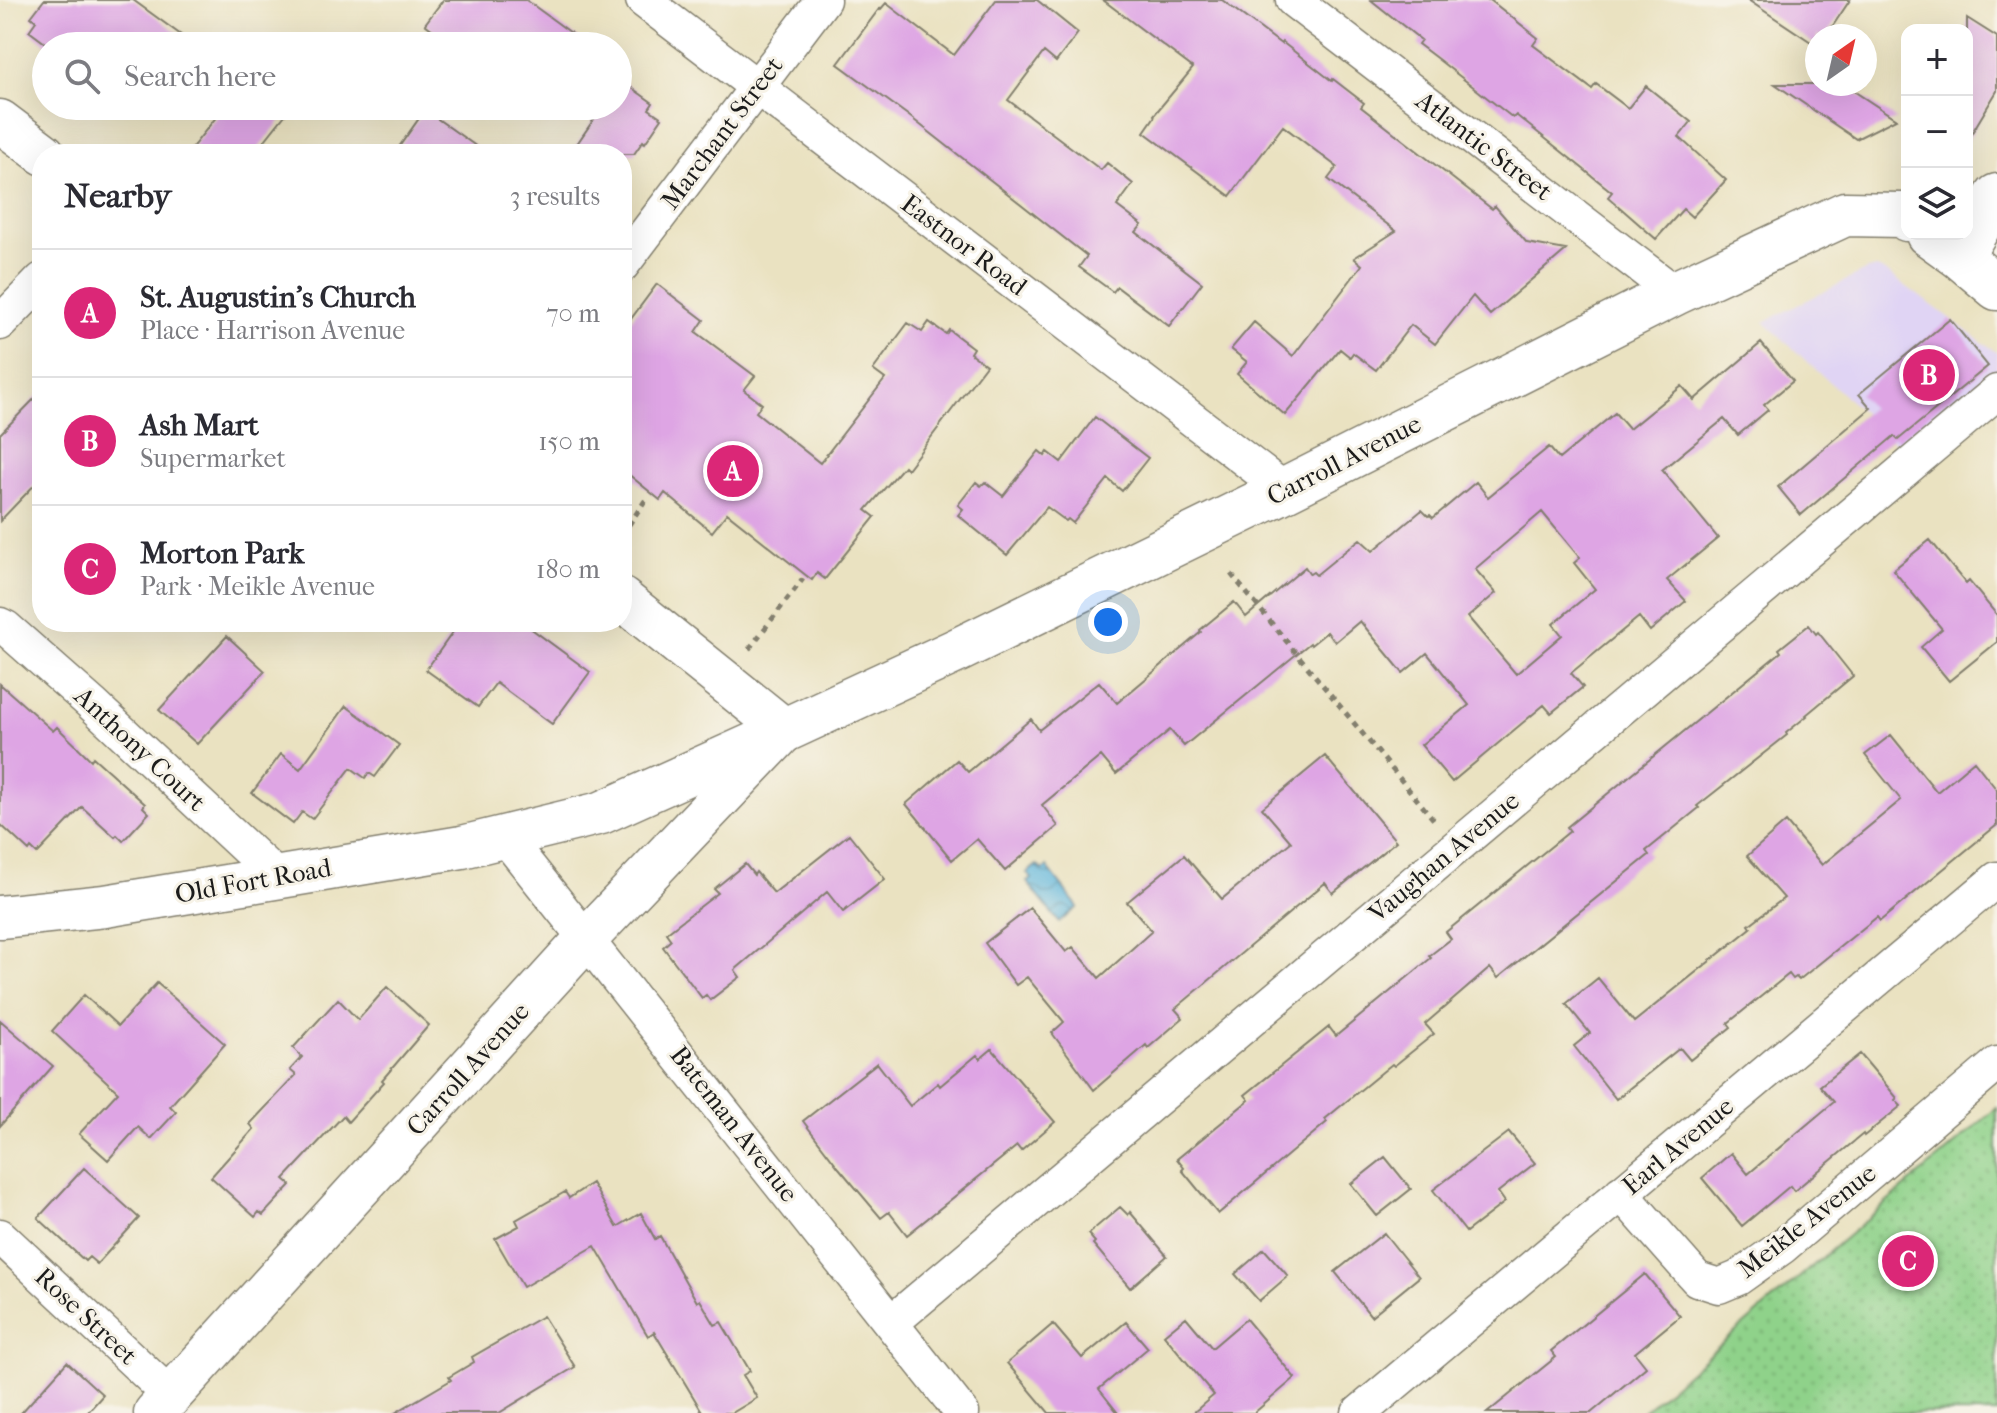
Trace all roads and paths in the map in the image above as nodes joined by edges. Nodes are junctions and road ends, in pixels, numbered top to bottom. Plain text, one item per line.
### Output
1 (643, 0) edge
2 (823, 0) edge
3 (1293, 0) edge
4 (757, 87) junction
5 (0, 121) edge
6 (32, 145) edge
7 (1997, 196) edge
8 (1901, 215) edge
9 (1944, 246) edge
10 (632, 252) edge
11 (1997, 288) edge
12 (32, 290) edge
13 (1675, 293) junction
14 (0, 323) edge
15 (1997, 392) edge
16 (1285, 490) junction
17 (648, 496) dead end
18 (632, 520) edge
19 (1231, 574) dead end
20 (803, 579) dead end
21 (632, 607) edge
22 (0, 625) edge
23 (749, 649) dead end
24 (785, 730) junction
25 (1433, 820) dead end
26 (505, 837) junction
27 (276, 876) junction
28 (1997, 879) edge
29 (0, 917) edge
30 (587, 938) junction
31 (1997, 1064) edge
32 (1621, 1193) junction
33 (0, 1236) edge
34 (892, 1322) junction
35 (163, 1404) edge
36 (962, 1413) edge
37 (1359, 1413) edge

1 - 4 street, Eastnor Road
2 - 4 street, Marchant Street
3 - 13 street, Atlantic Street
4 - 10 street, Marchant Street
4 - 16 street, Eastnor Road
5 - 6 street
7 - 9 main road
8 - 13 main road, Carroll Avenue
9 - 11 main road
12 - 14 street
13 - 16 main road, Carroll Avenue
15 - 34 street, Vaughan Avenue
16 - 24 main road, Carroll Avenue
17 - 18 path
19 - 25 path
20 - 23 path
21 - 24 street
22 - 27 street, Anthony Court
24 - 26 street, Carroll Avenue
24 - 30 street, Carroll Avenue
26 - 27 street, Old Fort Road
26 - 30 street, Bateman Avenue
27 - 29 street, Old Fort Road
28 - 32 street, Earl Avenue
30 - 34 street, Bateman Avenue
30 - 35 street, Carroll Avenue
31 - 32 street, Meikle Avenue
32 - 37 street, Earl Avenue
33 - 35 street, Rose Street
34 - 36 street, Bateman Avenue

